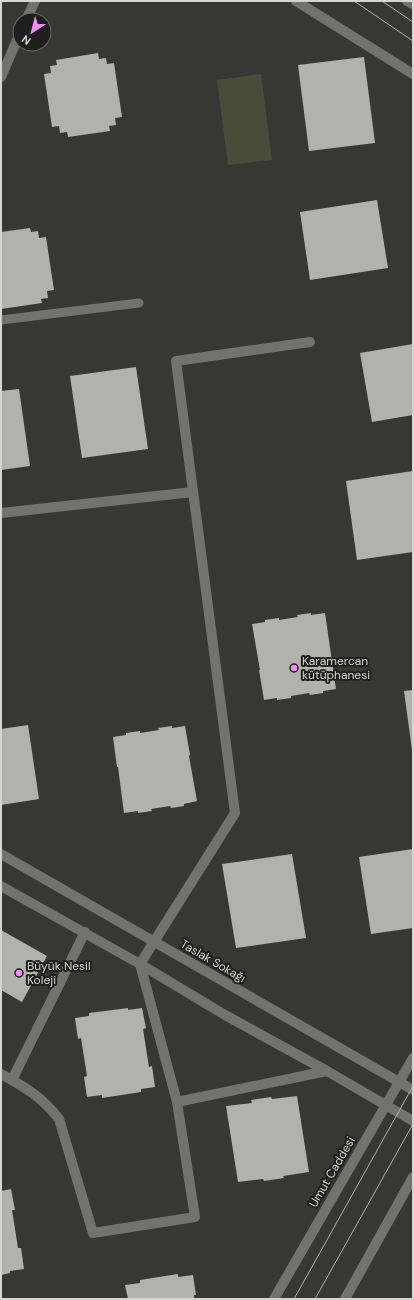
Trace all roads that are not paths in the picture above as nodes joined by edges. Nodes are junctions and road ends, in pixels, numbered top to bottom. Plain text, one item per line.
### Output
1 (35, 1) edge
2 (296, 1) edge
3 (30, 12) edge
4 (12, 52) edge
5 (413, 74) edge
6 (1, 77) edge
7 (139, 303) dead end
8 (1, 320) edge
9 (310, 342) dead end
10 (193, 492) junction
11 (1, 513) edge
12 (1, 854) edge
13 (1, 886) edge
14 (85, 932) junction
15 (153, 942) junction
16 (140, 964) junction
17 (413, 1058) edge
18 (327, 1071) junction
19 (1, 1074) edge
20 (12, 1080) junction
21 (400, 1082) junction
22 (413, 1090) edge
23 (177, 1102) junction
24 (387, 1106) junction
25 (413, 1121) edge
26 (413, 1176) edge
27 (274, 1299) edge
28 (345, 1299) edge

1 - 3 street
2 - 5 street
4 - 6 street
7 - 8 lane
9 - 10 street
10 - 11 street
10 - 15 street
12 - 15 street, Taslak Sokağı
13 - 14 street
14 - 16 street
14 - 20 street
15 - 16 street
15 - 21 street, Taslak Sokağı
16 - 18 street
16 - 23 street
17 - 21 street, Umut Caddesi
18 - 23 street
18 - 24 street
19 - 20 street
20 - 23 street
21 - 22 street, Taslak Sokağı
21 - 24 street, Umut Caddesi
24 - 25 street
24 - 27 street, Umut Caddesi
26 - 28 street

